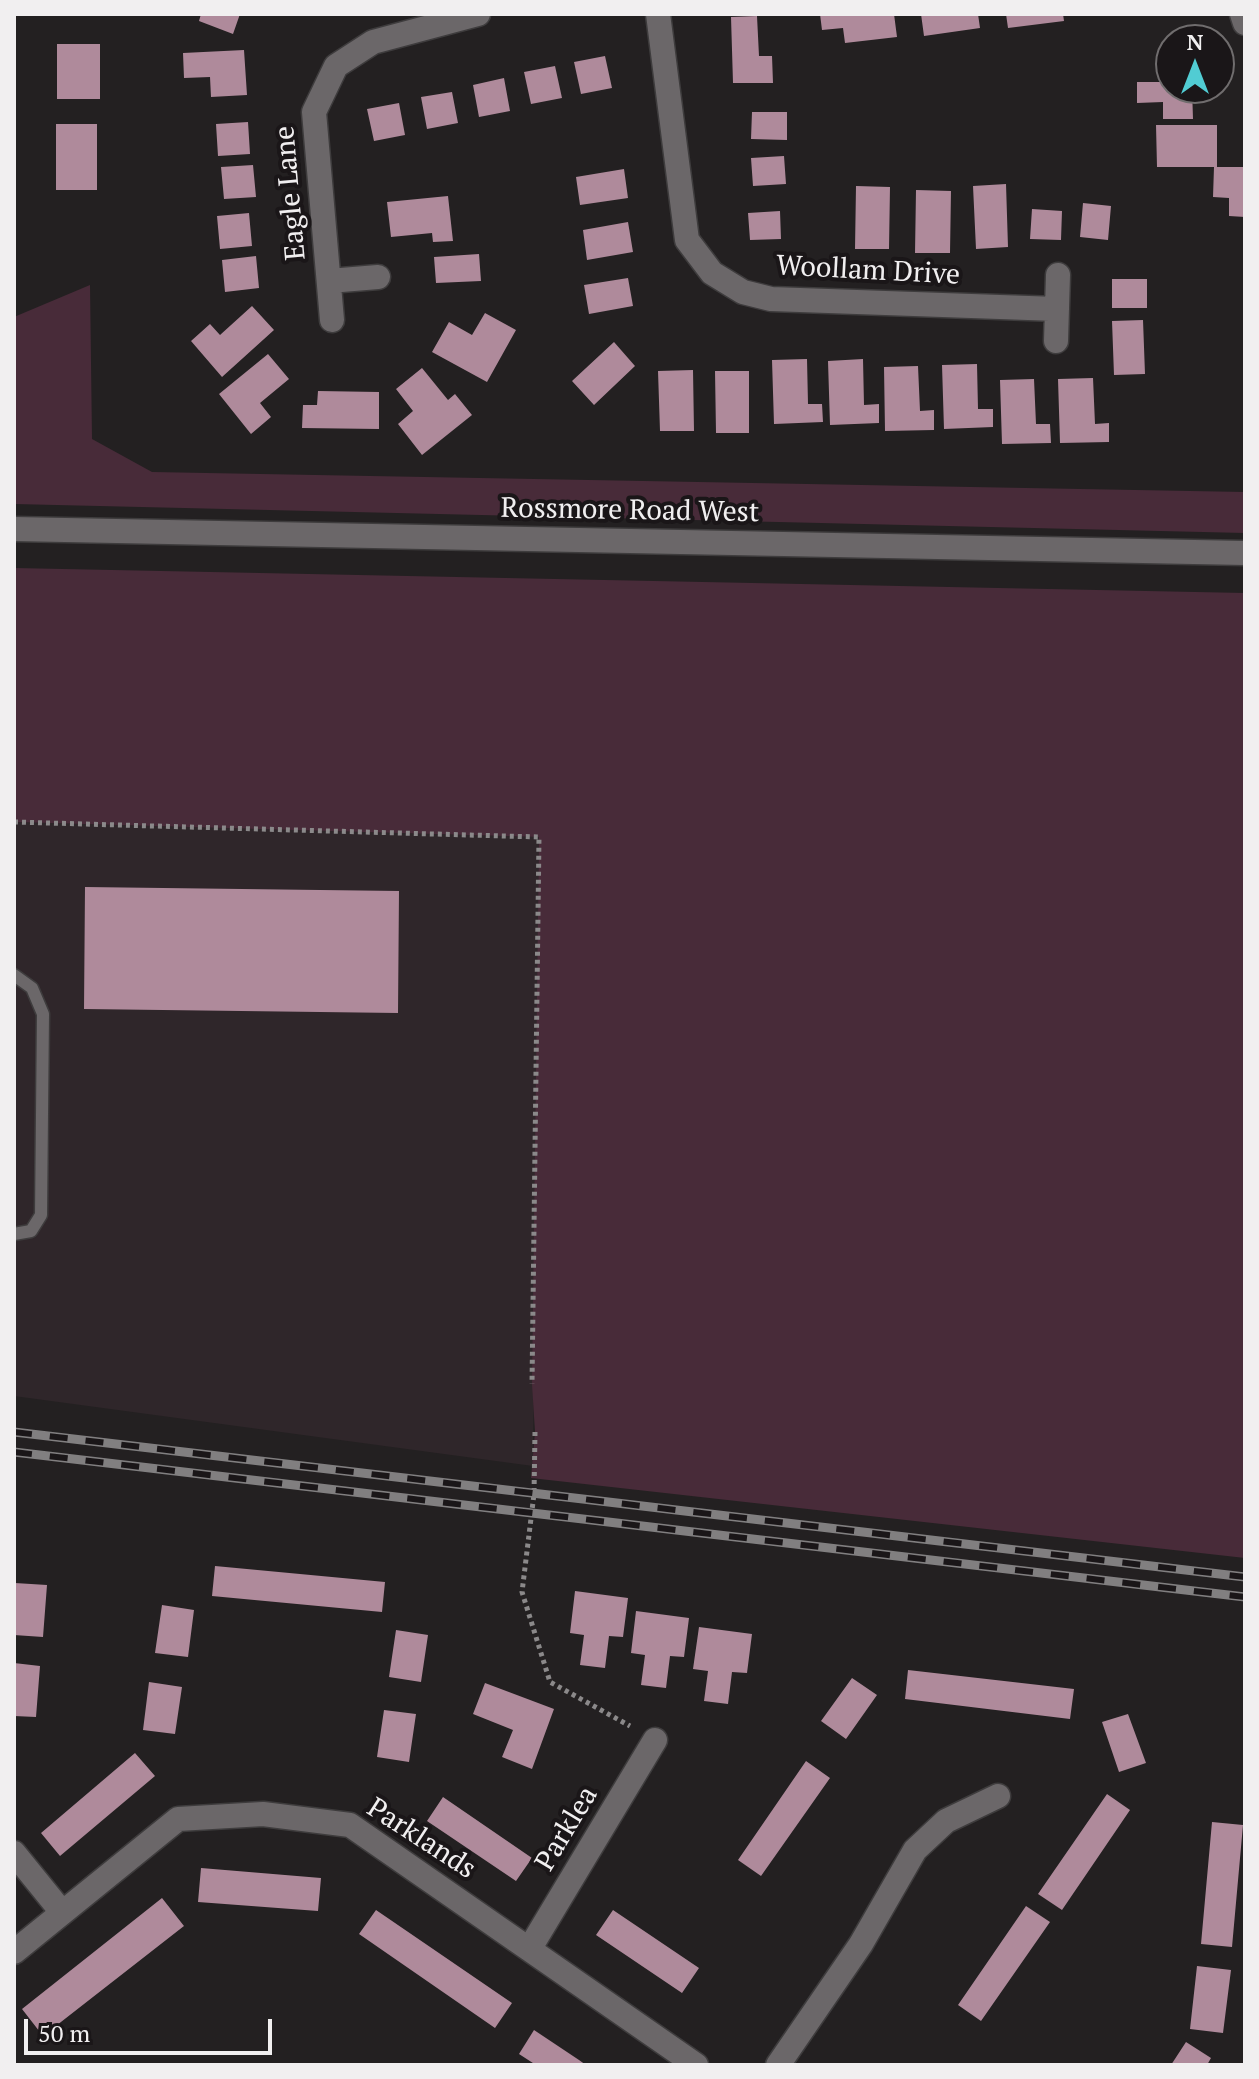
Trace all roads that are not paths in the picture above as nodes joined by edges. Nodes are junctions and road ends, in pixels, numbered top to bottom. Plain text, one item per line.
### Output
1 (478, 14) edge
2 (658, 14) edge
3 (1242, 14) edge
4 (1245, 23) edge
5 (1058, 275) dead end
6 (378, 277) dead end
7 (329, 281) junction
8 (1057, 309) junction
9 (332, 320) dead end
10 (1056, 341) dead end
11 (14, 529) edge
12 (1245, 553) edge
13 (14, 975) edge
14 (14, 1234) edge
15 (655, 1740) road end
16 (998, 1796) dead end
17 (14, 1853) edge
18 (61, 1911) junction
19 (530, 1948) junction
20 (14, 1952) edge
21 (696, 2065) edge
22 (778, 2065) edge

1 - 7 street, Eagle Lane
2 - 8 street, Woollam Drive
3 - 4 street
5 - 8 street
6 - 7 street, Eagle Lane
7 - 9 street, Eagle Lane
8 - 10 street
11 - 12 street, Rossmore Road West
13 - 14 lane
15 - 19 street, Parklea
16 - 22 street
17 - 18 street
18 - 19 street, Parklands
18 - 20 street, Parklands
19 - 21 street, Parklands

